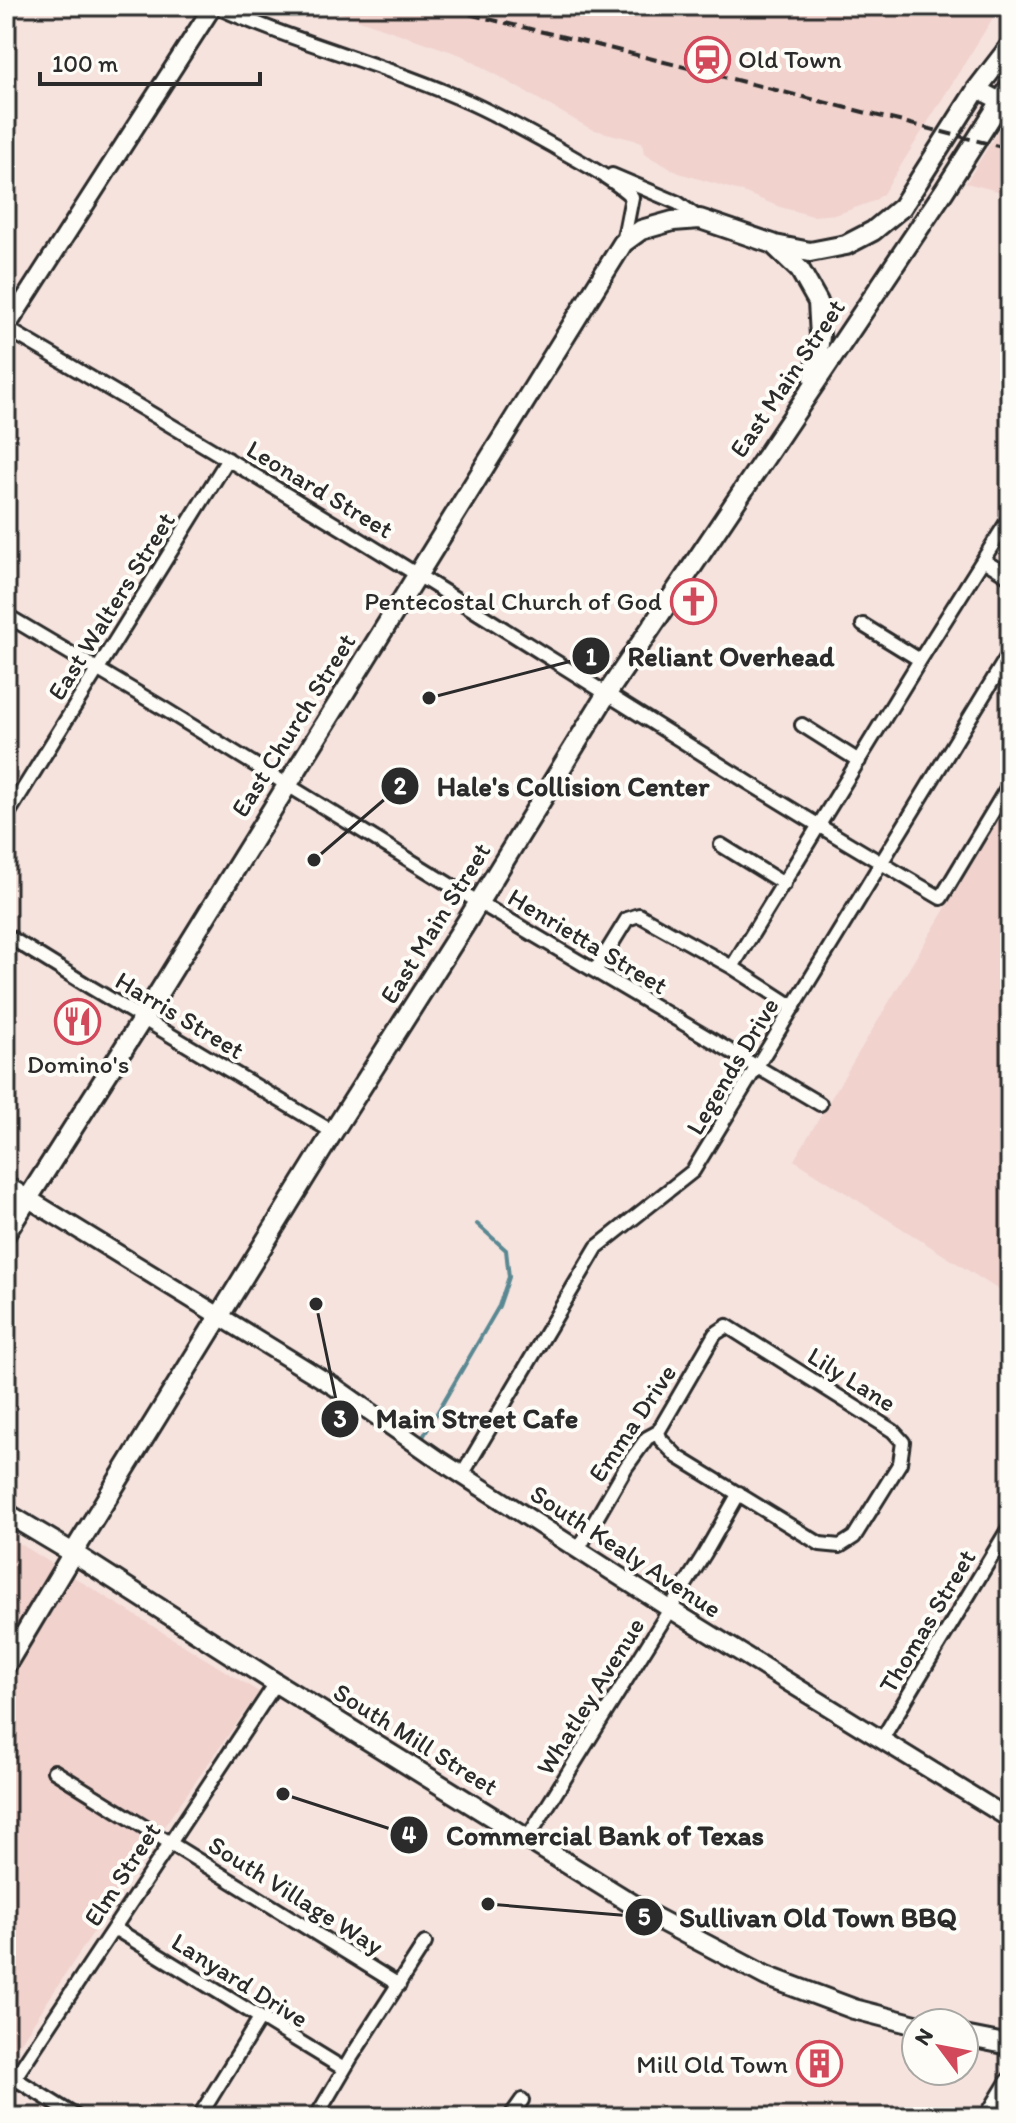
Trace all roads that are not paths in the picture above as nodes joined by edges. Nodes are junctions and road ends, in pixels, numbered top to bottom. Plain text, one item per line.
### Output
1 (214, 6) edge
2 (1010, 46) edge
3 (977, 89) junction
4 (1007, 98) edge
5 (597, 171) junction
6 (700, 219) junction
7 (623, 243) junction
8 (773, 244) junction
9 (6, 328) edge
10 (813, 386) junction
11 (228, 459) junction
12 (1010, 517) edge
13 (983, 560) junction
14 (417, 575) junction
15 (1010, 577) edge
16 (6, 615) edge
17 (863, 625) dead end
18 (1010, 652) edge
19 (920, 660) junction
20 (97, 670) junction
21 (606, 695) junction
22 (802, 725) dead end
23 (859, 761) junction
24 (1010, 783) edge
25 (287, 784) junction
26 (6, 817) edge
27 (819, 826) junction
28 (721, 845) dead end
29 (881, 864) junction
30 (784, 884) junction
31 (479, 902) junction
32 (6, 935) edge
33 (732, 967) junction
34 (595, 971) junction
35 (794, 1007) junction
36 (143, 1018) junction
37 (757, 1066) junction
38 (820, 1104) dead end
39 (333, 1132) junction
40 (6, 1185) edge
41 (27, 1198) junction
42 (6, 1233) edge
43 (221, 1316) junction
44 (727, 1326) joint
45 (658, 1432) junction
46 (462, 1475) junction
47 (739, 1493) junction
48 (6, 1513) edge
49 (1010, 1526) edge
50 (578, 1550) junction
51 (73, 1553) junction
52 (670, 1609) junction
53 (6, 1665) edge
54 (276, 1683) junction
55 (882, 1739) junction
56 (54, 1771) dead end
57 (1010, 1819) edge
58 (527, 1839) junction
59 (169, 1843) junction
60 (114, 1928) junction
61 (425, 1943) dead end
62 (399, 1985) junction
63 (260, 2018) junction
64 (900, 2021) edge
65 (980, 2039) edge
66 (1010, 2045) edge
67 (344, 2069) junction
68 (10, 2076) edge
69 (1010, 2081) edge
70 (6, 2091) edge
71 (522, 2100) dead end
72 (77, 2117) edge
73 (199, 2117) edge
74 (316, 2117) edge
75 (510, 2117) edge
76 (988, 2117) edge

1 - 5 street
1 - 9 street
2 - 3 main road
3 - 4 street
3 - 8 main road
4 - 10 main road, East Main Street
5 - 6 street
5 - 7 street
6 - 7 main road
6 - 8 main road
7 - 14 main road, East Church Street
8 - 10 main road
9 - 11 street, Leonard Street
10 - 21 main road, East Main Street
11 - 14 street, Leonard Street
11 - 20 street, East Walters Street
12 - 13 street
13 - 15 street
13 - 19 street
14 - 21 street, Leonard Street
14 - 25 main road, East Church Street
16 - 20 street, Henrietta Street
17 - 19 street
18 - 29 street, Legends Drive
19 - 23 street
20 - 25 street, Henrietta Street
20 - 26 street, East Walters Street
21 - 27 street, Leonard Street
21 - 31 main road, East Main Street
22 - 23 street
23 - 27 street
24 - 29 street, Leonard Street
25 - 31 street, Henrietta Street
25 - 36 main road, East Church Street
27 - 29 street, Leonard Street
27 - 30 street
28 - 30 street
29 - 35 street, Legends Drive
30 - 33 street
31 - 34 street, Henrietta Street
31 - 39 main road, East Main Street
32 - 36 street, Harris Street
33 - 34 street
33 - 35 street
34 - 37 street, Henrietta Street
35 - 37 street, Legends Drive
36 - 39 street, Harris Street
36 - 41 main road, East Church Street
37 - 38 street, Henrietta Street
37 - 46 street, Legends Drive
39 - 43 main road, East Main Street
40 - 41 street, South Kealy Avenue
41 - 42 main road, East Church Street
41 - 43 street, South Kealy Avenue
43 - 46 street, South Kealy Avenue
43 - 51 main road, East Main Street
44 - 45 street, Emma Drive
44 - 47 street, Lily Lane
45 - 47 street, Lily Lane
45 - 50 street, Emma Drive
46 - 50 street, South Kealy Avenue
47 - 52 street, Whatley Avenue
48 - 51 main road, South Mill Street
49 - 55 street, Thomas Street
50 - 52 street, South Kealy Avenue
51 - 53 main road, East Main Street
51 - 54 main road, South Mill Street
52 - 55 street, South Kealy Avenue
52 - 58 street, Whatley Avenue
54 - 58 main road, South Mill Street
54 - 59 street, Elm Street
55 - 57 street, South Kealy Avenue
56 - 59 street, South Village Way
58 - 64 main road, South Mill Street
59 - 60 street, Elm Street
59 - 62 street, South Village Way
60 - 63 street, Lanyard Drive
60 - 68 street, Elm Street
61 - 62 street
62 - 67 street
63 - 67 street, Lanyard Drive
63 - 73 street
65 - 66 main road
67 - 74 street
68 - 70 street, Elm Street
68 - 72 street
69 - 76 street
71 - 75 street

